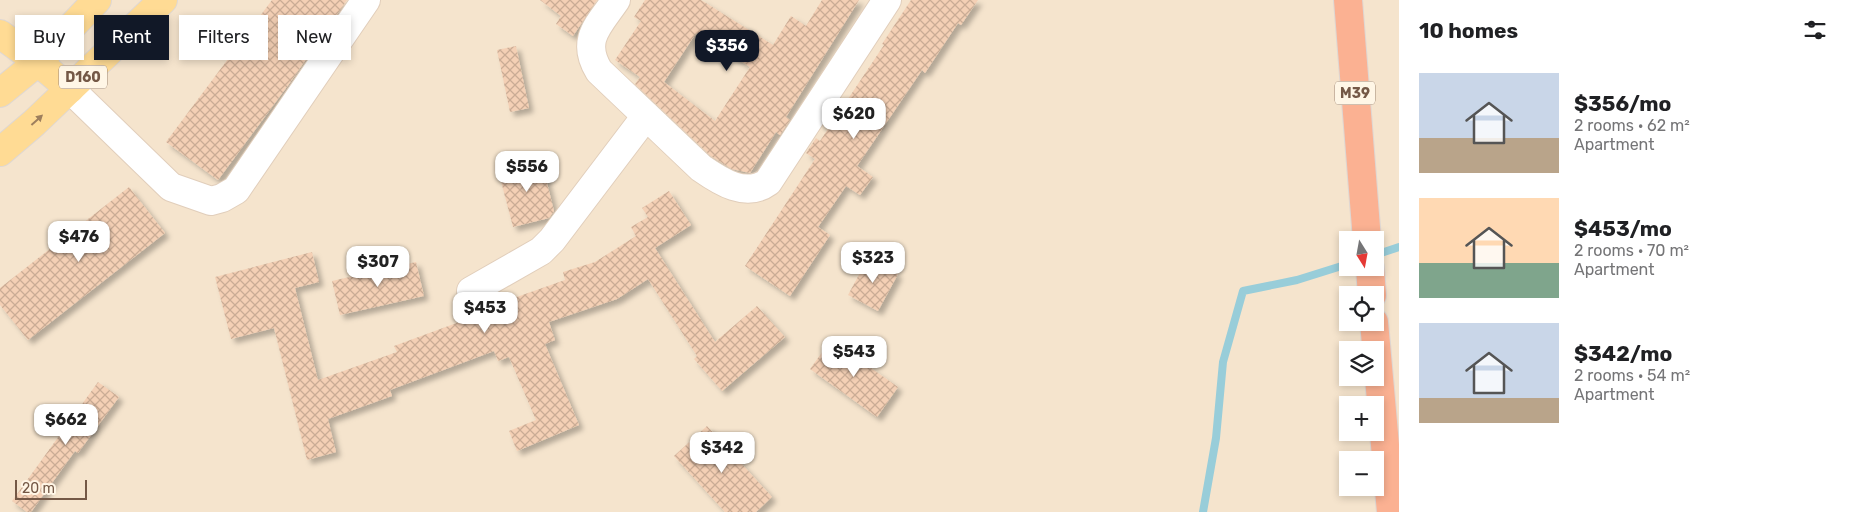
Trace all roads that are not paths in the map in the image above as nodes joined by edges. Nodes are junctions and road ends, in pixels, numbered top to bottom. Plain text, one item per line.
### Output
1 (97, 0) edge
2 (163, 0) edge
3 (366, 0) edge
4 (616, 0) edge
5 (888, 0) edge
6 (1348, 0) edge
7 (0, 34) edge
8 (38, 62) junction
9 (70, 89) junction
10 (0, 93) edge
11 (646, 116) junction
12 (0, 152) edge
13 (1366, 231) edge
14 (471, 291) dead end
15 (1375, 331) edge
16 (1391, 430) edge
17 (1391, 512) edge

1 - 8 main road, D160
2 - 9 main road, D160
3 - 9 lane
4 - 11 lane
5 - 11 lane
6 - 13 highway, M39
7 - 8 main road
8 - 9 main road
8 - 10 main road, D160
12 -> 9 main road, D160
11 - 14 lane
15 - 16 highway
16 - 17 highway

